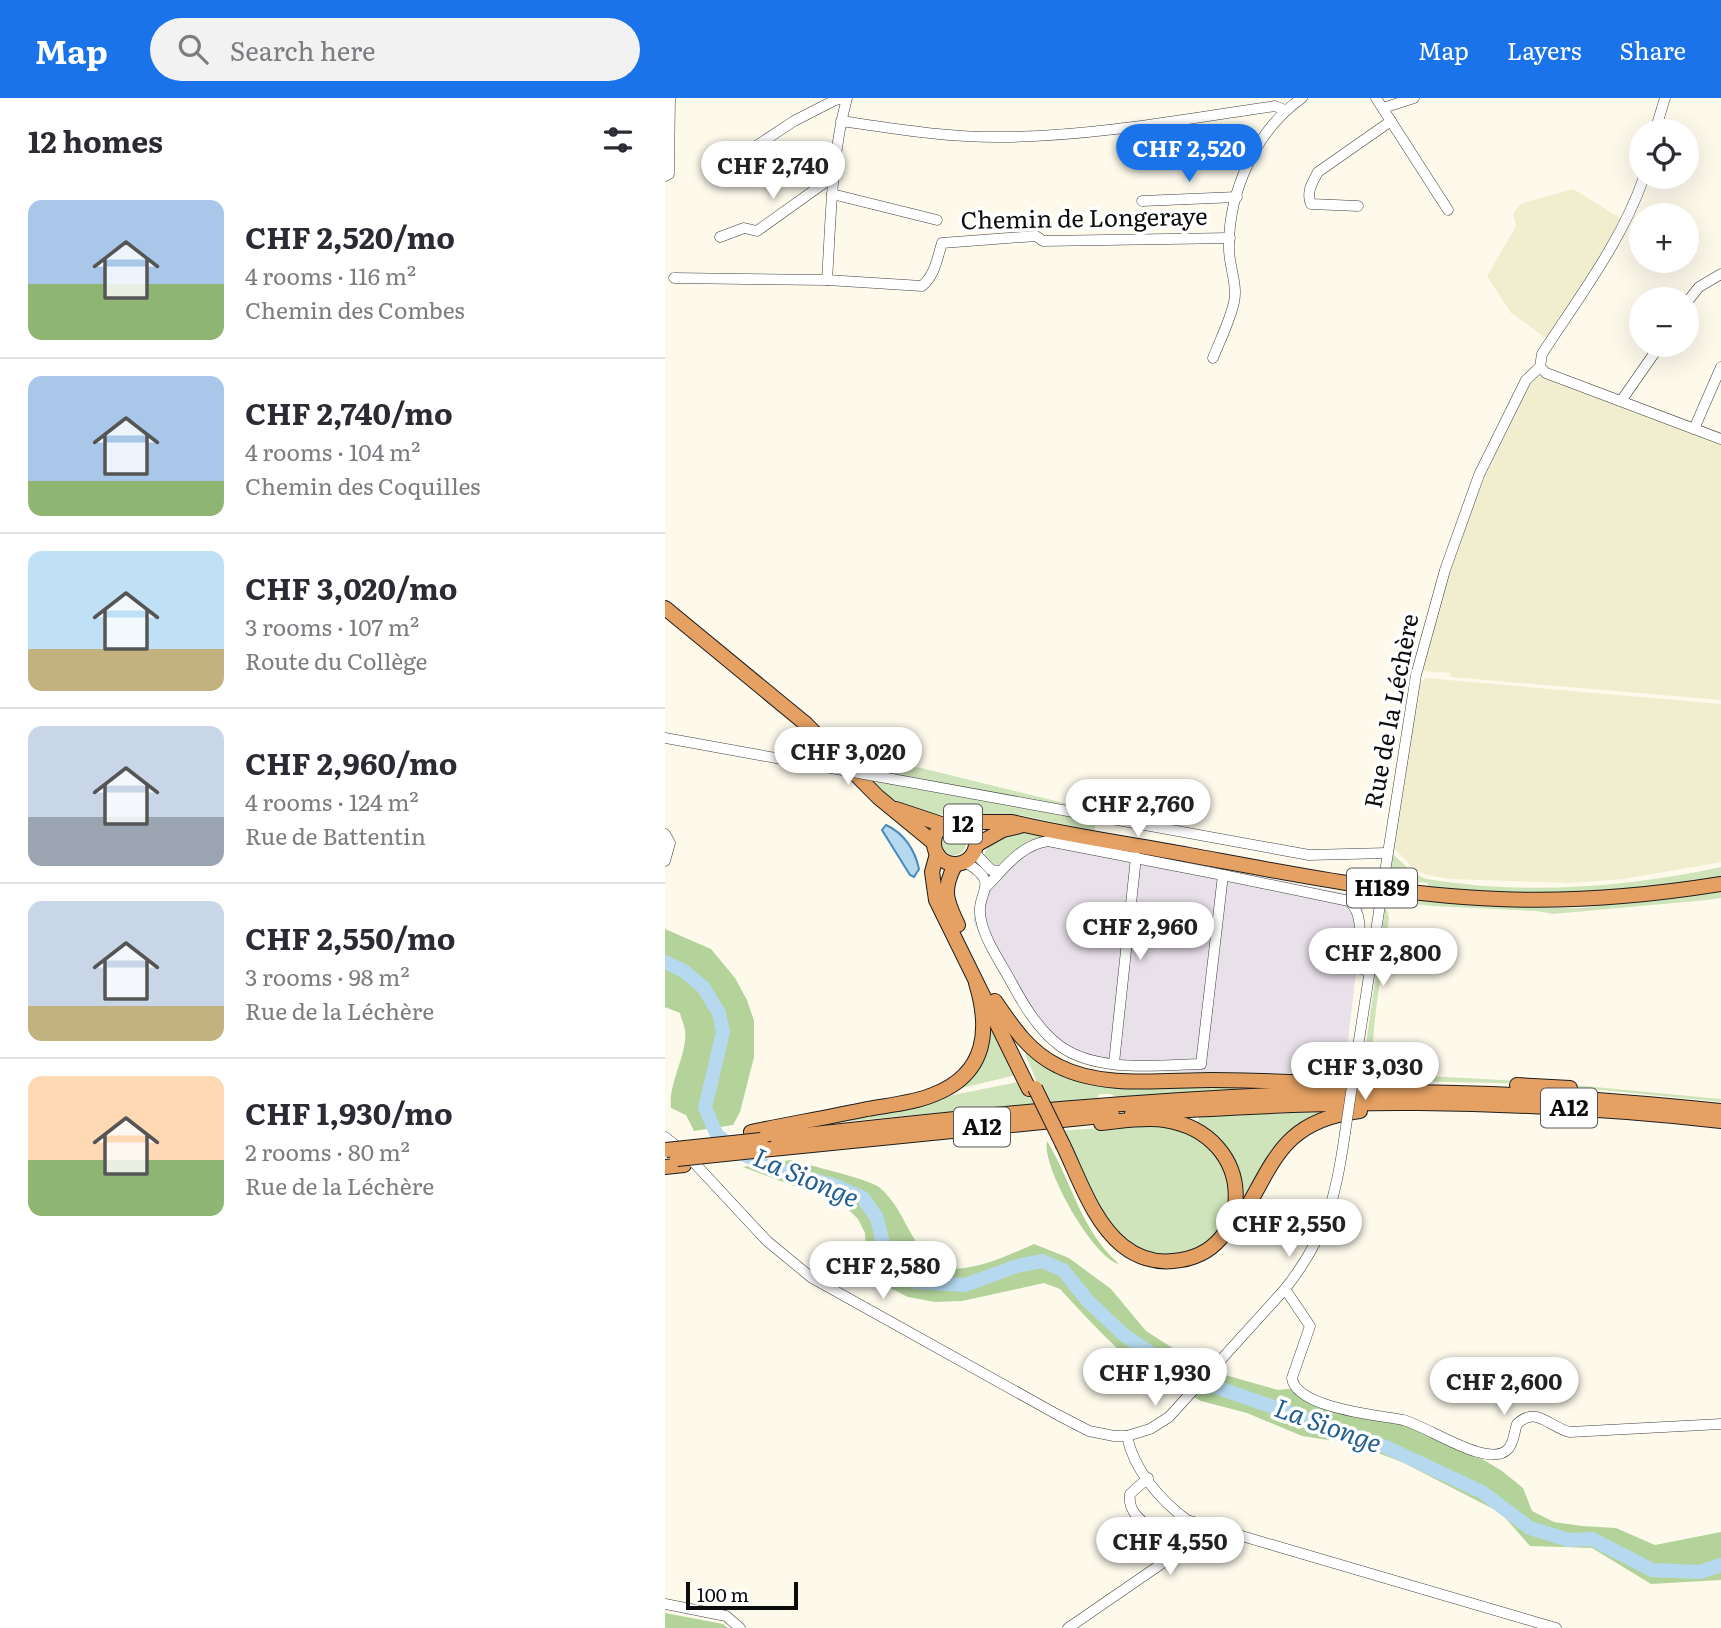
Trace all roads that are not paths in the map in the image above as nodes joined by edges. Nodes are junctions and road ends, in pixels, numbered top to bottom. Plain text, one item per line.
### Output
1 (670, 98) edge
2 (846, 98) edge
3 (1302, 98) edge
4 (1376, 98) edge
5 (1414, 98) edge
6 (1659, 98) edge
7 (1665, 98) edge
8 (1383, 108) junction
9 (1285, 110) junction
10 (1659, 115) junction
11 (1658, 119) edge
12 (841, 121) junction
13 (1391, 121) junction
14 (729, 164) dead end
15 (665, 176) edge
16 (834, 176) junction
17 (1639, 189) edge
18 (832, 194) junction
19 (1237, 197) junction
20 (1142, 201) dead end
21 (1358, 206) dead end
22 (1447, 210) dead end
23 (937, 220) dead end
24 (720, 237) dead end
25 (1230, 237) junction
26 (1721, 274) edge
27 (674, 278) dead end
28 (827, 280) junction
29 (1699, 287) edge
30 (1652, 357) edge
31 (1213, 358) dead end
32 (1721, 367) edge
33 (1540, 368) junction
34 (1621, 401) junction
35 (1694, 429) junction
36 (1721, 439) edge
37 (665, 608) edge
38 (665, 738) edge
39 (888, 806) junction
40 (944, 825) junction
41 (1025, 825) junction
42 (968, 826) junction
43 (665, 834) edge
44 (935, 849) junction
45 (1387, 853) junction
46 (968, 856) junction
47 (1136, 857) junction
48 (665, 861) edge
49 (1000, 871) junction
50 (1223, 875) junction
51 (1721, 884) edge
52 (986, 887) junction
53 (1370, 971) junction
54 (976, 983) junction
55 (995, 1001) junction
56 (1114, 1063) junction
57 (1032, 1088) junction
58 (1417, 1103) junction
59 (1721, 1104) edge
60 (1721, 1111) edge
61 (1721, 1121) edge
62 (766, 1144) junction
63 (1060, 1145) junction
64 (669, 1155) edge
65 (1285, 1289) junction
66 (1721, 1424) edge
67 (1127, 1436) junction
68 (1147, 1478) junction
69 (665, 1604) edge
70 (740, 1628) edge
71 (1068, 1628) edge
72 (1556, 1628) edge

1 - 15 street
2 - 12 street
2 - 14 street
3 - 9 street
4 - 8 street
5 - 8 street
6 - 10 street
7 - 10 street
8 - 13 street
9 - 12 street
9 - 19 street
10 - 11 street
12 - 16 street
13 - 21 street
13 - 22 street
16 - 18 street
16 - 24 street
17 - 33 street, Rue de la Léchère
18 - 23 street
18 - 28 street
19 - 20 street
19 - 25 street
25 - 28 street, Chemin de Longeraye
25 - 31 street
26 - 29 street
27 - 28 street, Chemin de Longeraye
30 - 34 street
32 - 35 street
33 - 34 street
33 - 45 street, Rue de la Léchère
34 - 35 street
35 - 36 street
37 - 39 highway, 12
38 - 45 street, bridge
39 - 40 highway, 12
39 - 44 highway, 12
40 - 42 highway, 12
40 - 44 highway, 12
41 - 42 highway, 12
41 - 46 highway, 12
41 - 51 highway, H189
42 - 46 highway, 12
43 - 48 street
44 - 46 highway, 12
44 - 54 highway
45 - 53 street, Rue de la Léchère, bridge
46 - 49 street
46 - 52 street
46 - 55 highway
47 - 49 street
47 - 50 street
47 - 56 street
49 - 52 street
50 - 53 street
50 - 56 street
52 - 56 street
53 - 65 street, Rue de la Léchère, bridge
54 - 57 highway
54 - 62 highway
55 - 57 highway
55 - 59 highway
57 - 63 highway, bridge
58 - 61 highway, A12
58 - 62 highway, A12
58 - 63 highway
60 - 62 highway, A12
62 - 63 highway
62 - 64 highway, A12, bridge
62 - 64 highway
64 - 67 street
65 - 66 street
65 - 67 street, Rue de la Léchère
67 - 68 street
68 - 71 street
68 - 72 street
69 - 70 street

